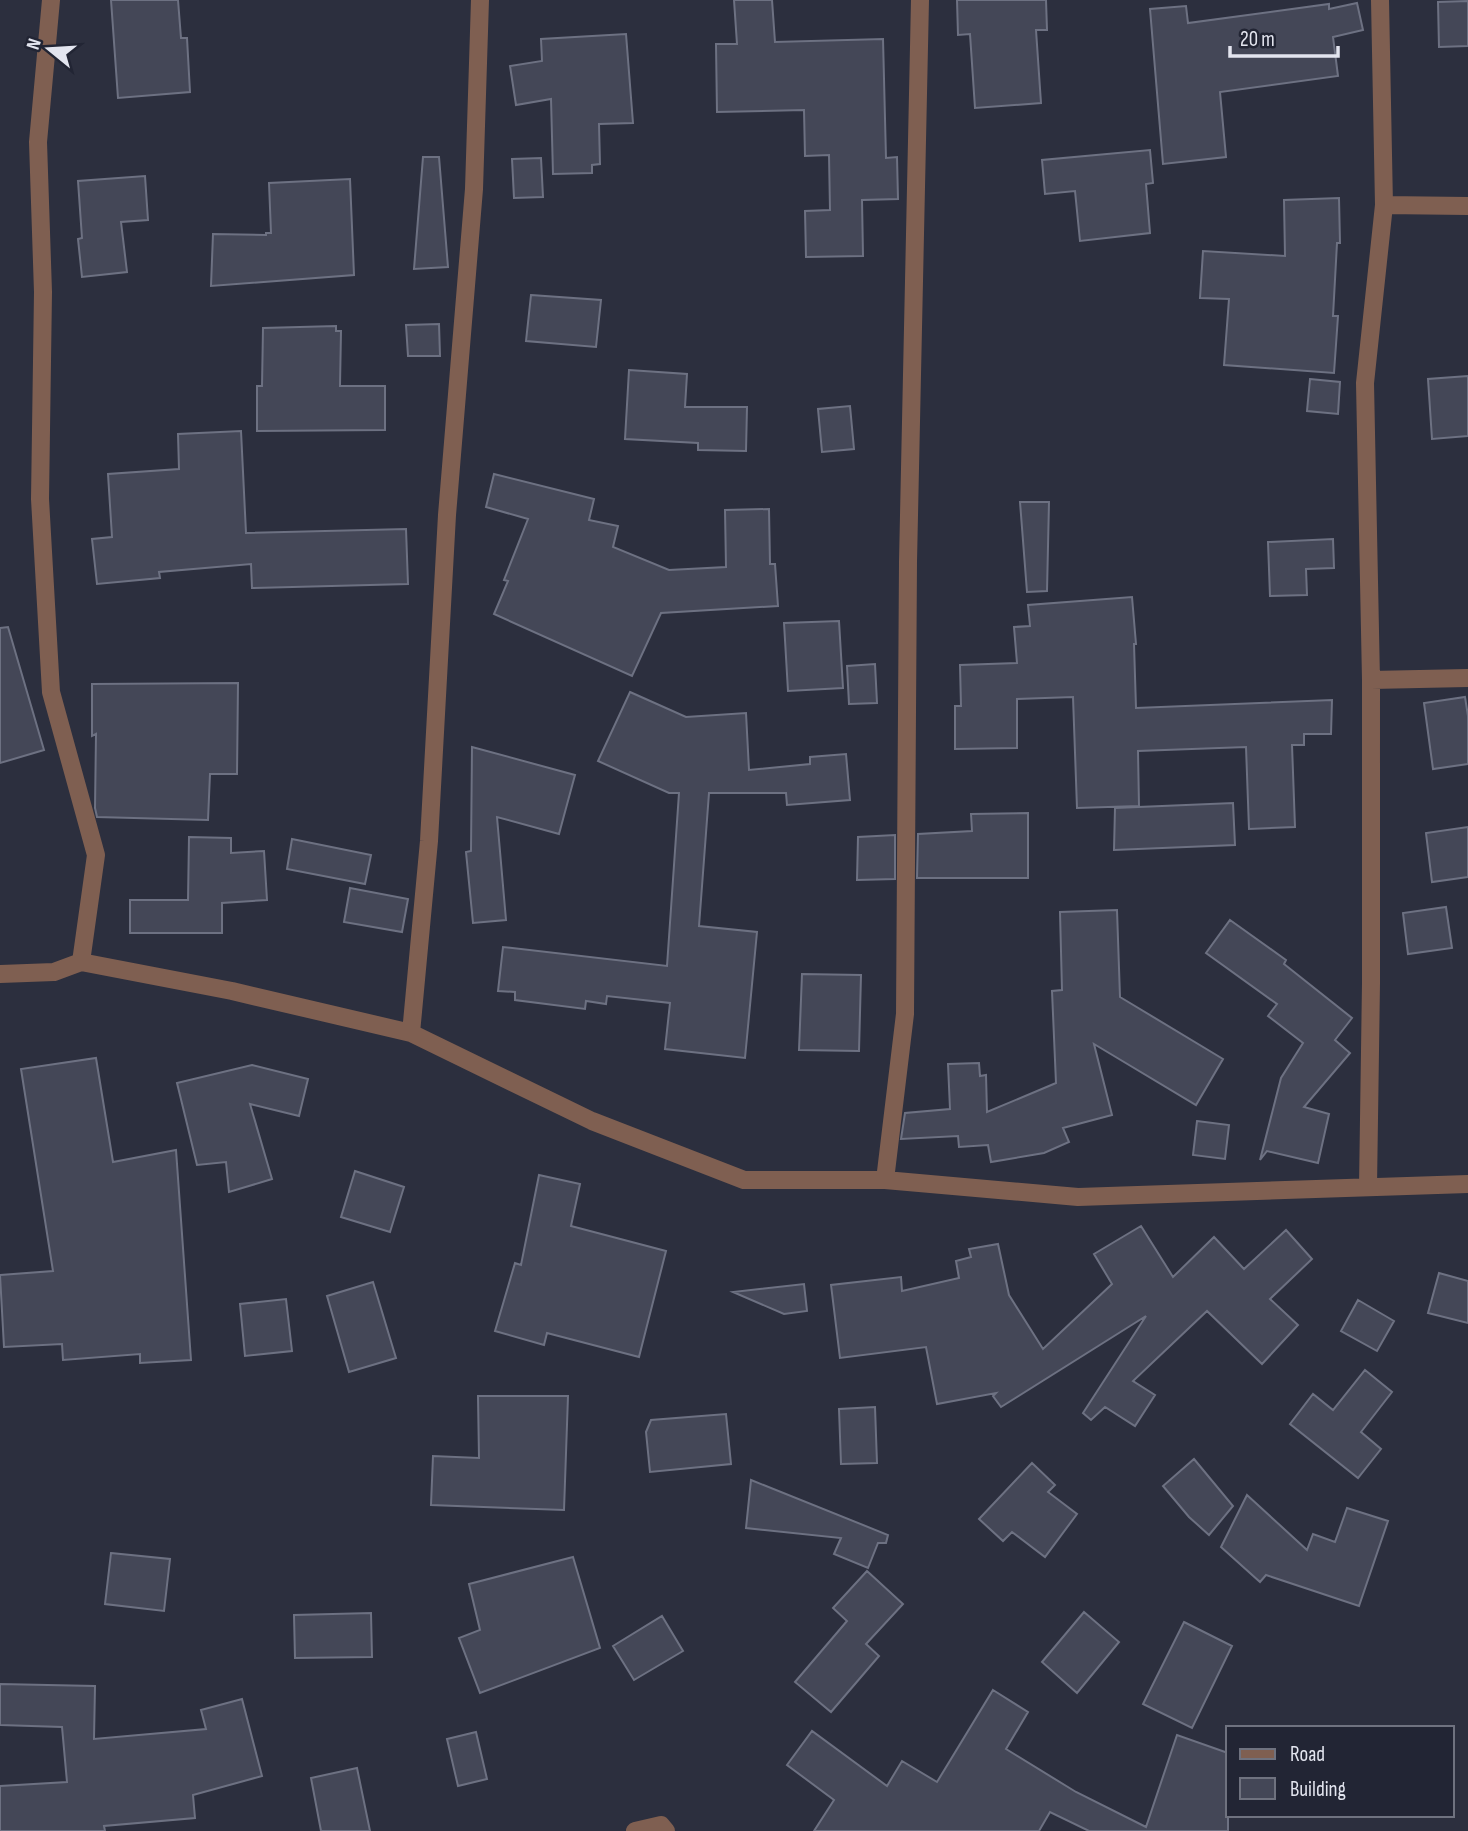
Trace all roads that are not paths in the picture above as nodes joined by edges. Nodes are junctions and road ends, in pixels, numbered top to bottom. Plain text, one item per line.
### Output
1 (51, 0) edge
2 (480, 0) edge
3 (920, 0) edge
4 (1380, 0) edge
5 (1384, 205) junction
6 (1468, 206) edge
7 (1468, 678) edge
8 (1371, 680) junction
9 (81, 962) junction
10 (0, 974) edge
11 (411, 1033) junction
12 (885, 1180) junction
13 (1468, 1184) edge
14 (1368, 1187) junction
15 (635, 1831) edge
16 (666, 1831) edge

1 - 9 street
2 - 11 street
3 - 12 street
4 - 5 street
5 - 6 street
5 - 8 street
7 - 8 street
8 - 14 street
9 - 10 street
9 - 11 street
11 - 12 street
12 - 14 street
13 - 14 street
15 - 16 street

